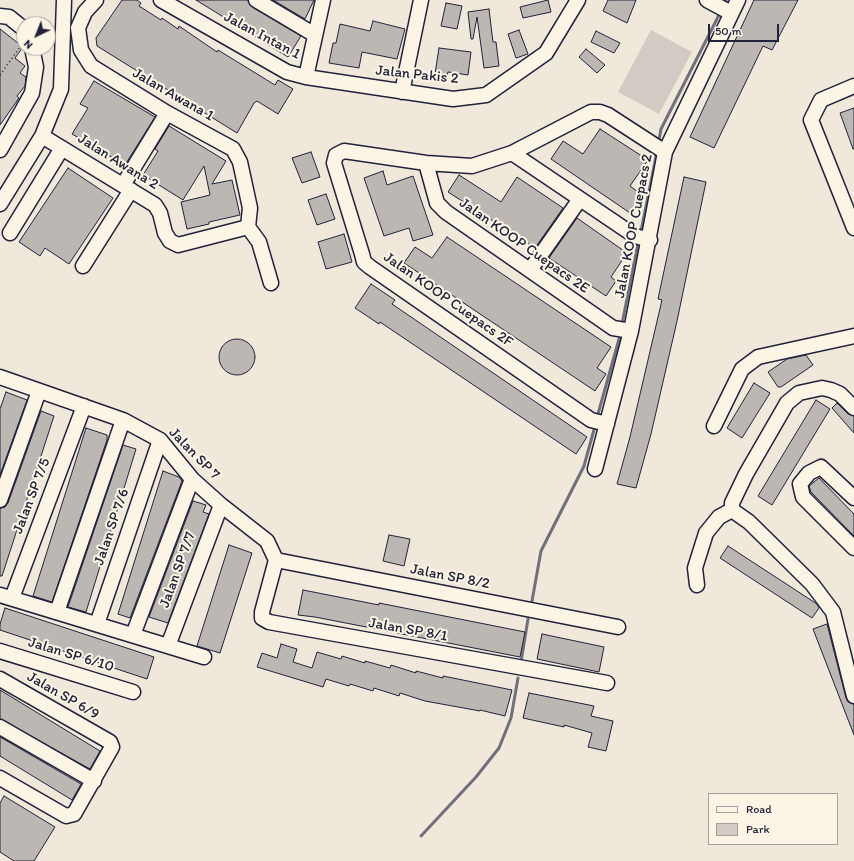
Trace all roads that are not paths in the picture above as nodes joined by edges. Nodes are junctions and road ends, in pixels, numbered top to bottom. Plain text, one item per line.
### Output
1 (96, 0) edge
2 (161, 0) edge
3 (256, 0) edge
4 (323, 0) edge
5 (421, 0) edge
6 (578, 0) edge
7 (707, 0) edge
8 (738, 0) edge
9 (64, 1) edge
10 (731, 13) junction
11 (0, 16) edge
12 (16, 23) edge
13 (315, 35) junction
14 (34, 56) edge
15 (306, 77) junction
16 (854, 86) edge
17 (402, 92) junction
18 (167, 113) junction
19 (42, 136) junction
20 (62, 148) junction
21 (0, 150) edge
22 (665, 152) junction
23 (512, 153) junction
24 (426, 163) junction
25 (4, 188) edge
26 (127, 188) junction
27 (580, 199) junction
28 (0, 204) edge
29 (248, 226) junction
30 (854, 228) edge
31 (10, 233) dead end
32 (650, 240) junction
33 (83, 266) dead end
34 (530, 270) junction
35 (271, 283) dead end
36 (631, 331) junction
37 (854, 336) edge
38 (0, 377) edge
39 (39, 391) junction
40 (84, 406) junction
41 (854, 408) edge
42 (123, 420) junction
43 (607, 424) junction
44 (714, 426) dead end
45 (160, 440) junction
46 (595, 470) dead end
47 (192, 479) junction
48 (854, 498) edge
49 (0, 500) edge
50 (221, 505) junction
51 (732, 510) junction
52 (854, 548) edge
53 (276, 560) junction
54 (697, 585) dead end
55 (6, 596) edge
56 (57, 612) junction
57 (97, 624) junction
58 (618, 627) dead end
59 (133, 635) junction
60 (168, 646) junction
61 (0, 651) edge
62 (204, 657) dead end
63 (0, 679) edge
64 (607, 683) dead end
65 (133, 692) dead end
66 (854, 696) edge
67 (0, 727) edge
68 (0, 778) edge
69 (94, 781) junction

1 - 18 street, Jalan Awana 1
2 - 15 street, Jalan Intan 1
3 - 13 street
4 - 13 street
5 - 17 street
6 - 17 street, Jalan Pakis 2
7 - 10 street
8 - 10 street, Jalan KOOP Cuepacs 2
9 - 19 street
10 - 22 street, Jalan KOOP Cuepacs 2
11 - 12 street
13 - 15 street
14 - 21 street
15 - 17 street, Jalan Pakis 2
16 - 30 street
18 - 26 street
18 - 29 street, Jalan Awana 1
19 - 20 street, Jalan Awana 2
19 - 25 street
20 - 26 street, Jalan Awana 2
20 - 31 street
22 - 23 street
22 - 32 street, Jalan KOOP Cuepacs 2
23 - 24 street
23 - 27 street
24 - 34 street, Jalan KOOP Cuepacs 2E
24 - 43 street, Jalan KOOP Cuepacs 2F
25 - 28 street
26 - 29 street, Jalan Awana 2
26 - 33 street
27 - 32 street
27 - 34 street
29 - 35 street
32 - 36 street, Jalan KOOP Cuepacs 2
34 - 36 street, Jalan KOOP Cuepacs 2E
36 - 43 street, Jalan KOOP Cuepacs 2
37 - 44 street
38 - 39 street, Jalan SP 7
39 - 40 street, Jalan SP 7
39 - 49 street
40 - 42 street, Jalan SP 7
40 - 55 street, Jalan SP 7/5
41 - 51 street
42 - 45 street, Jalan SP 7
42 - 56 street
43 - 46 street, Jalan KOOP Cuepacs 2
45 - 47 street, Jalan SP 7
45 - 57 street, Jalan SP 7/6
47 - 50 street, Jalan SP 7
47 - 59 street
48 - 52 street
50 - 53 street, Jalan SP 7
50 - 60 street, Jalan SP 7/7
51 - 54 street
51 - 66 street
53 - 58 street, Jalan SP 8/2
53 - 64 street, Jalan SP 8/1
55 - 56 street
56 - 57 street
57 - 59 street
59 - 60 street
60 - 62 street
61 - 65 street, Jalan SP 6/10
63 - 69 street, Jalan SP 6/9
67 - 69 street
68 - 69 street

